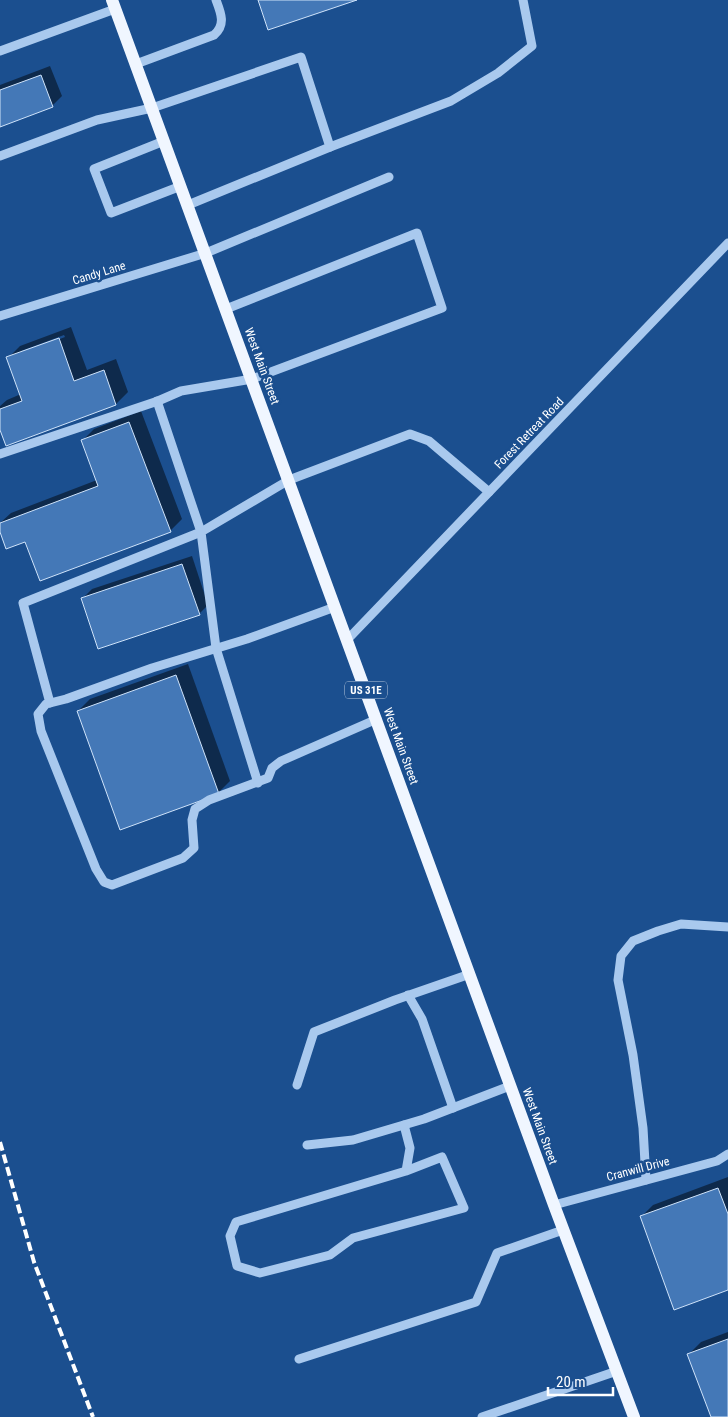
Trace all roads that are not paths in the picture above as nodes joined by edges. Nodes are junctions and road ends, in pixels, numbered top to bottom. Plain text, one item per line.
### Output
1 (216, 0) edge
2 (523, 0) edge
3 (113, 5) edge
4 (0, 51) edge
5 (136, 64) junction
6 (152, 108) junction
7 (164, 142) junction
8 (330, 147) junction
9 (0, 156) edge
10 (389, 176) dead end
11 (180, 186) junction
12 (188, 205) junction
13 (728, 243) edge
14 (206, 253) junction
15 (226, 308) junction
16 (0, 316) edge
17 (252, 379) junction
18 (157, 401) junction
19 (0, 454) edge
20 (289, 480) junction
21 (489, 492) junction
22 (201, 532) junction
23 (336, 607) junction
24 (348, 640) junction
25 (216, 648) junction
26 (50, 703) junction
27 (377, 719) junction
28 (258, 783) junction
29 (728, 927) edge
30 (470, 974) junction
31 (408, 995) junction
32 (297, 1085) dead end
33 (510, 1086) junction
34 (454, 1108) junction
35 (404, 1125) junction
36 (307, 1145) dead end
37 (728, 1154) edge
38 (406, 1171) junction
39 (646, 1180) junction
40 (554, 1205) junction
41 (563, 1230) junction
42 (299, 1359) dead end
43 (616, 1371) junction
44 (482, 1417) edge
45 (634, 1417) edge

1 - 5 street
2 - 8 street
3 - 4 street
3 - 5 main road, West Main Street / US 31E
5 - 6 main road, West Main Street / US 31E
6 - 7 main road, West Main Street / US 31E
6 - 8 street
6 - 9 street
7 - 11 main road, West Main Street / US 31E
7 - 11 street
8 - 12 street
10 - 14 street, Candy Lane
11 - 12 main road, West Main Street / US 31E
12 - 14 main road, West Main Street / US 31E
13 - 21 street, Forest Retreat Road
14 - 15 main road, West Main Street / US 31E
14 - 16 street, Candy Lane
15 - 17 main road, West Main Street / US 31E
15 - 17 street
17 - 18 street
17 - 20 main road, West Main Street / US 31E
18 - 19 street
18 - 22 street
20 - 21 street
20 - 22 street
20 - 23 main road, West Main Street / US 31E
21 - 24 street, Forest Retreat Road
22 - 25 street
22 - 26 street
23 - 24 main road, West Main Street / US 31E
23 - 25 street
24 - 27 main road, West Main Street / US 31E
25 - 26 street
25 - 28 street
26 - 28 street
27 - 28 street
27 - 30 main road, West Main Street / US 31E
29 - 39 street
30 - 31 street
30 - 33 main road, West Main Street / US 31E
31 - 32 street
31 - 34 street
33 - 34 street
33 - 40 main road, West Main Street / US 31E
34 - 35 street
35 - 36 street
35 - 38 street
37 - 39 street, Cranwill Drive
38 - 38 street
39 - 40 street, Cranwill Drive
40 - 41 main road, West Main Street / US 31E
41 - 42 street
41 - 43 main road, West Main Street / US 31E
43 - 44 street
43 - 45 main road, West Main Street / US 31E

